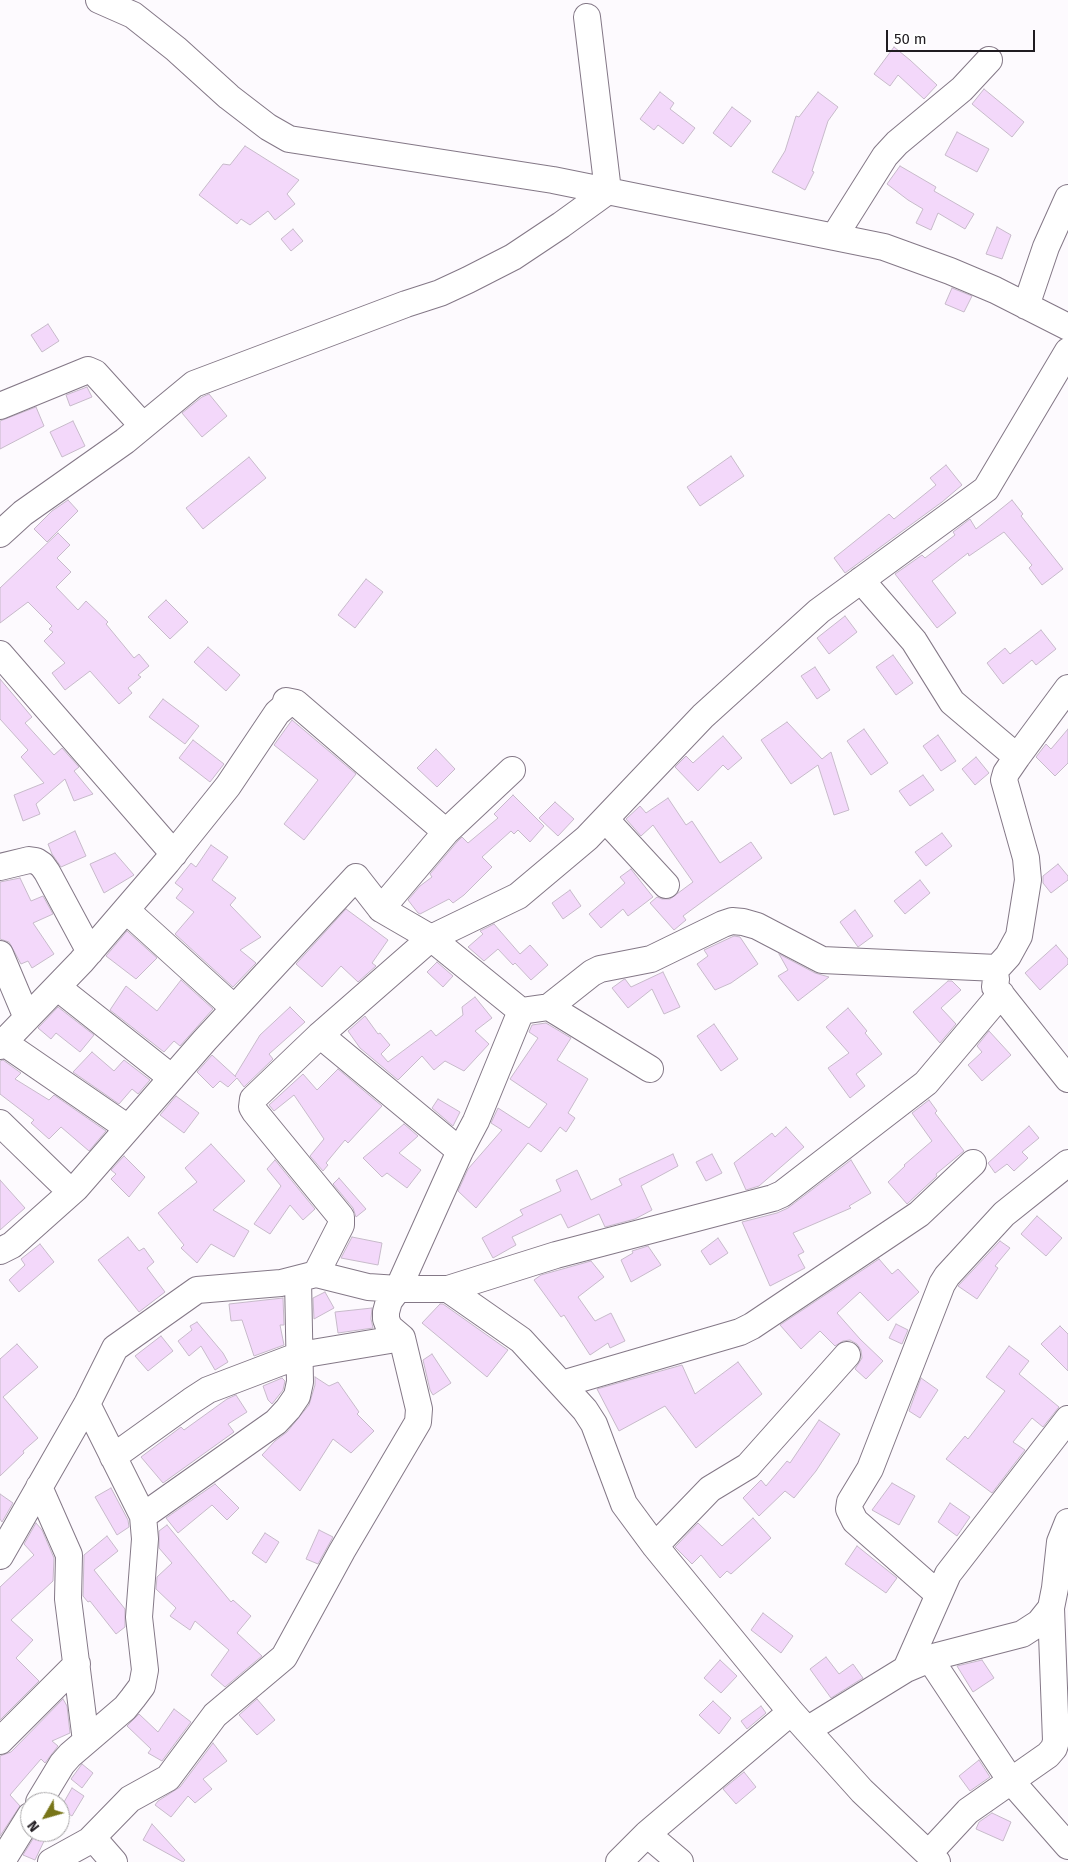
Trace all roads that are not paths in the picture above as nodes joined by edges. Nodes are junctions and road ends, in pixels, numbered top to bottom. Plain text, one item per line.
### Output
1 (99, 0) edge
2 (587, 17) dead end
3 (988, 60) dead end
4 (608, 191) junction
5 (1068, 198) edge
6 (834, 237) junction
7 (1026, 306) junction
8 (1068, 328) edge
9 (1068, 351) edge
10 (0, 406) edge
11 (142, 426) junction
12 (0, 534) edge
13 (861, 580) junction
14 (0, 654) edge
15 (1068, 688) edge
16 (1017, 758) junction
17 (512, 770) dead end
18 (606, 820) junction
19 (446, 832) junction
20 (174, 854) junction
21 (0, 867) edge
22 (666, 885) dead end
23 (381, 909) junction
24 (126, 910) junction
25 (431, 938) junction
26 (90, 952) junction
27 (0, 954) edge
28 (997, 968) junction
29 (57, 987) junction
30 (1000, 994) junction
31 (549, 1007) junction
32 (234, 1008) junction
33 (521, 1011) junction
34 (27, 1018) junction
35 (320, 1035) junction
36 (2, 1044) edge
37 (650, 1069) dead end
38 (172, 1078) junction
39 (1068, 1079) edge
40 (0, 1122) edge
41 (128, 1128) junction
42 (460, 1151) junction
43 (973, 1163) dead end
44 (1068, 1163) edge
45 (71, 1192) junction
46 (0, 1251) edge
47 (307, 1276) junction
48 (398, 1289) junction
49 (448, 1289) junction
50 (402, 1338) junction
51 (300, 1355) junction
52 (847, 1355) dead end
53 (562, 1384) junction
54 (87, 1404) junction
55 (1068, 1419) edge
56 (113, 1457) junction
57 (39, 1487) junction
58 (143, 1516) junction
59 (1068, 1522) edge
60 (647, 1536) junction
61 (0, 1556) edge
62 (938, 1594) junction
63 (1057, 1600) edge
64 (930, 1659) junction
65 (76, 1664) junction
66 (906, 1669) junction
67 (799, 1721) junction
68 (0, 1740) edge
69 (86, 1741) junction
70 (1010, 1781) junction
71 (44, 1792) edge
72 (20, 1832) edge
73 (646, 1834) junction
74 (93, 1838) junction
75 (1068, 1846) edge
76 (4, 1858) edge
77 (933, 1858) edge
78 (51, 1862) edge
79 (114, 1862) edge
80 (619, 1862) edge
81 (680, 1862) edge

1 - 4 street
2 - 4 street
3 - 6 street
4 - 6 street
4 - 11 street
5 - 7 street
6 - 7 street
7 - 8 street
9 - 13 street
10 - 11 street
11 - 12 street
13 - 16 street
13 - 18 street
14 - 20 street
15 - 16 street
16 - 28 street
17 - 19 street
18 - 22 street
18 - 25 street
19 - 20 street
19 - 23 street
20 - 24 street
21 - 26 street
23 - 25 street
23 - 32 street
24 - 26 street
24 - 32 street
25 - 33 street
25 - 35 street
26 - 29 street
27 - 34 street
28 - 30 street
28 - 31 street
29 - 34 street
29 - 38 street
30 - 39 street
30 - 49 street
31 - 33 street
31 - 37 street
32 - 38 street
33 - 42 street
34 - 36 street
35 - 42 street
35 - 47 street
36 - 41 street
38 - 41 street
40 - 45 street
41 - 45 street
42 - 48 street
43 - 53 street
44 - 62 street
45 - 46 street
47 - 48 street
47 - 51 street
47 - 54 street
48 - 49 street
48 - 50 street
49 - 53 street
50 - 51 street
50 - 74 street
51 - 56 street
51 - 58 street
52 - 60 street
53 - 60 street
54 - 56 street
54 - 57 street
55 - 62 street
56 - 58 street
57 - 61 street
57 - 65 street
58 - 69 street
59 - 63 street
60 - 67 street
62 - 66 street
63 - 64 street
63 - 70 street
64 - 66 street
64 - 70 street
65 - 68 street
65 - 69 street
66 - 67 street
67 - 73 street
67 - 77 street
69 - 71 street
70 - 75 street
70 - 77 street
72 - 76 street
73 - 80 street
73 - 81 street
74 - 78 street
74 - 79 street

